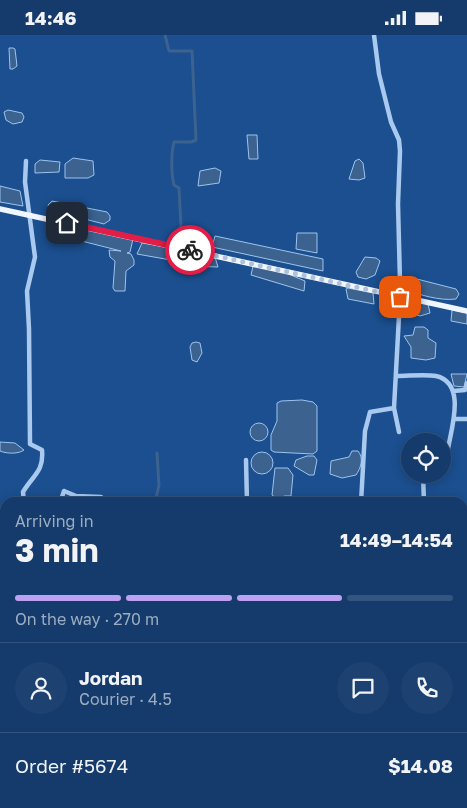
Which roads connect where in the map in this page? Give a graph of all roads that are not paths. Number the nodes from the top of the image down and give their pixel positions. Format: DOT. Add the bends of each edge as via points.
graph roads {
  1 [pos="374,35"];
  2 [pos="26,161"];
  3 [pos="0,209"];
  4 [pos="28,215"];
  5 [pos="398,297"];
  6 [pos="467,311"];
  7 [pos="396,375"];
  8 [pos="467,383"];
  9 [pos="453,391"];
  10 [pos="394,409"];
  11 [pos="454,419"];
  12 [pos="467,419"];
  13 [pos="399,432"];
  14 [pos="451,434"];
  15 [pos="246,460"];
  16 [pos="423,483"];
  17 [pos="23,497"];
  18 [pos="62,497"];
  19 [pos="101,497"];
  20 [pos="247,497"];
  21 [pos="361,497"];
  22 [pos="424,497"];
  1 -- 5 [label="street" via="379,74 399,140"];
  2 -- 4 [label="street"];
  3 -- 4 [label="main road"];
  4 -- 5 [label="main road"];
  4 -- 17 [label="street" via="35,257 26,291 30,444 42,450 42,465 23,492"];
  5 -- 6 [label="main road"];
  5 -- 7 [label="street"];
  7 -- 9 [label="street" via="435,376 443,379"];
  7 -- 10 [label="street"];
  8 -- 9 [label="street" via="465,390"];
  9 -- 11 [label="street"];
  10 -- 13 [label="street"];
  10 -- 21 [label="street" via="370,412 365,431"];
  11 -- 12 [label="street"];
  11 -- 14 [label="street"];
  15 -- 20 [label="street"];
  16 -- 22 [label="street"];
  18 -- 19 [label="street" via="64,491 76,496"];
}
